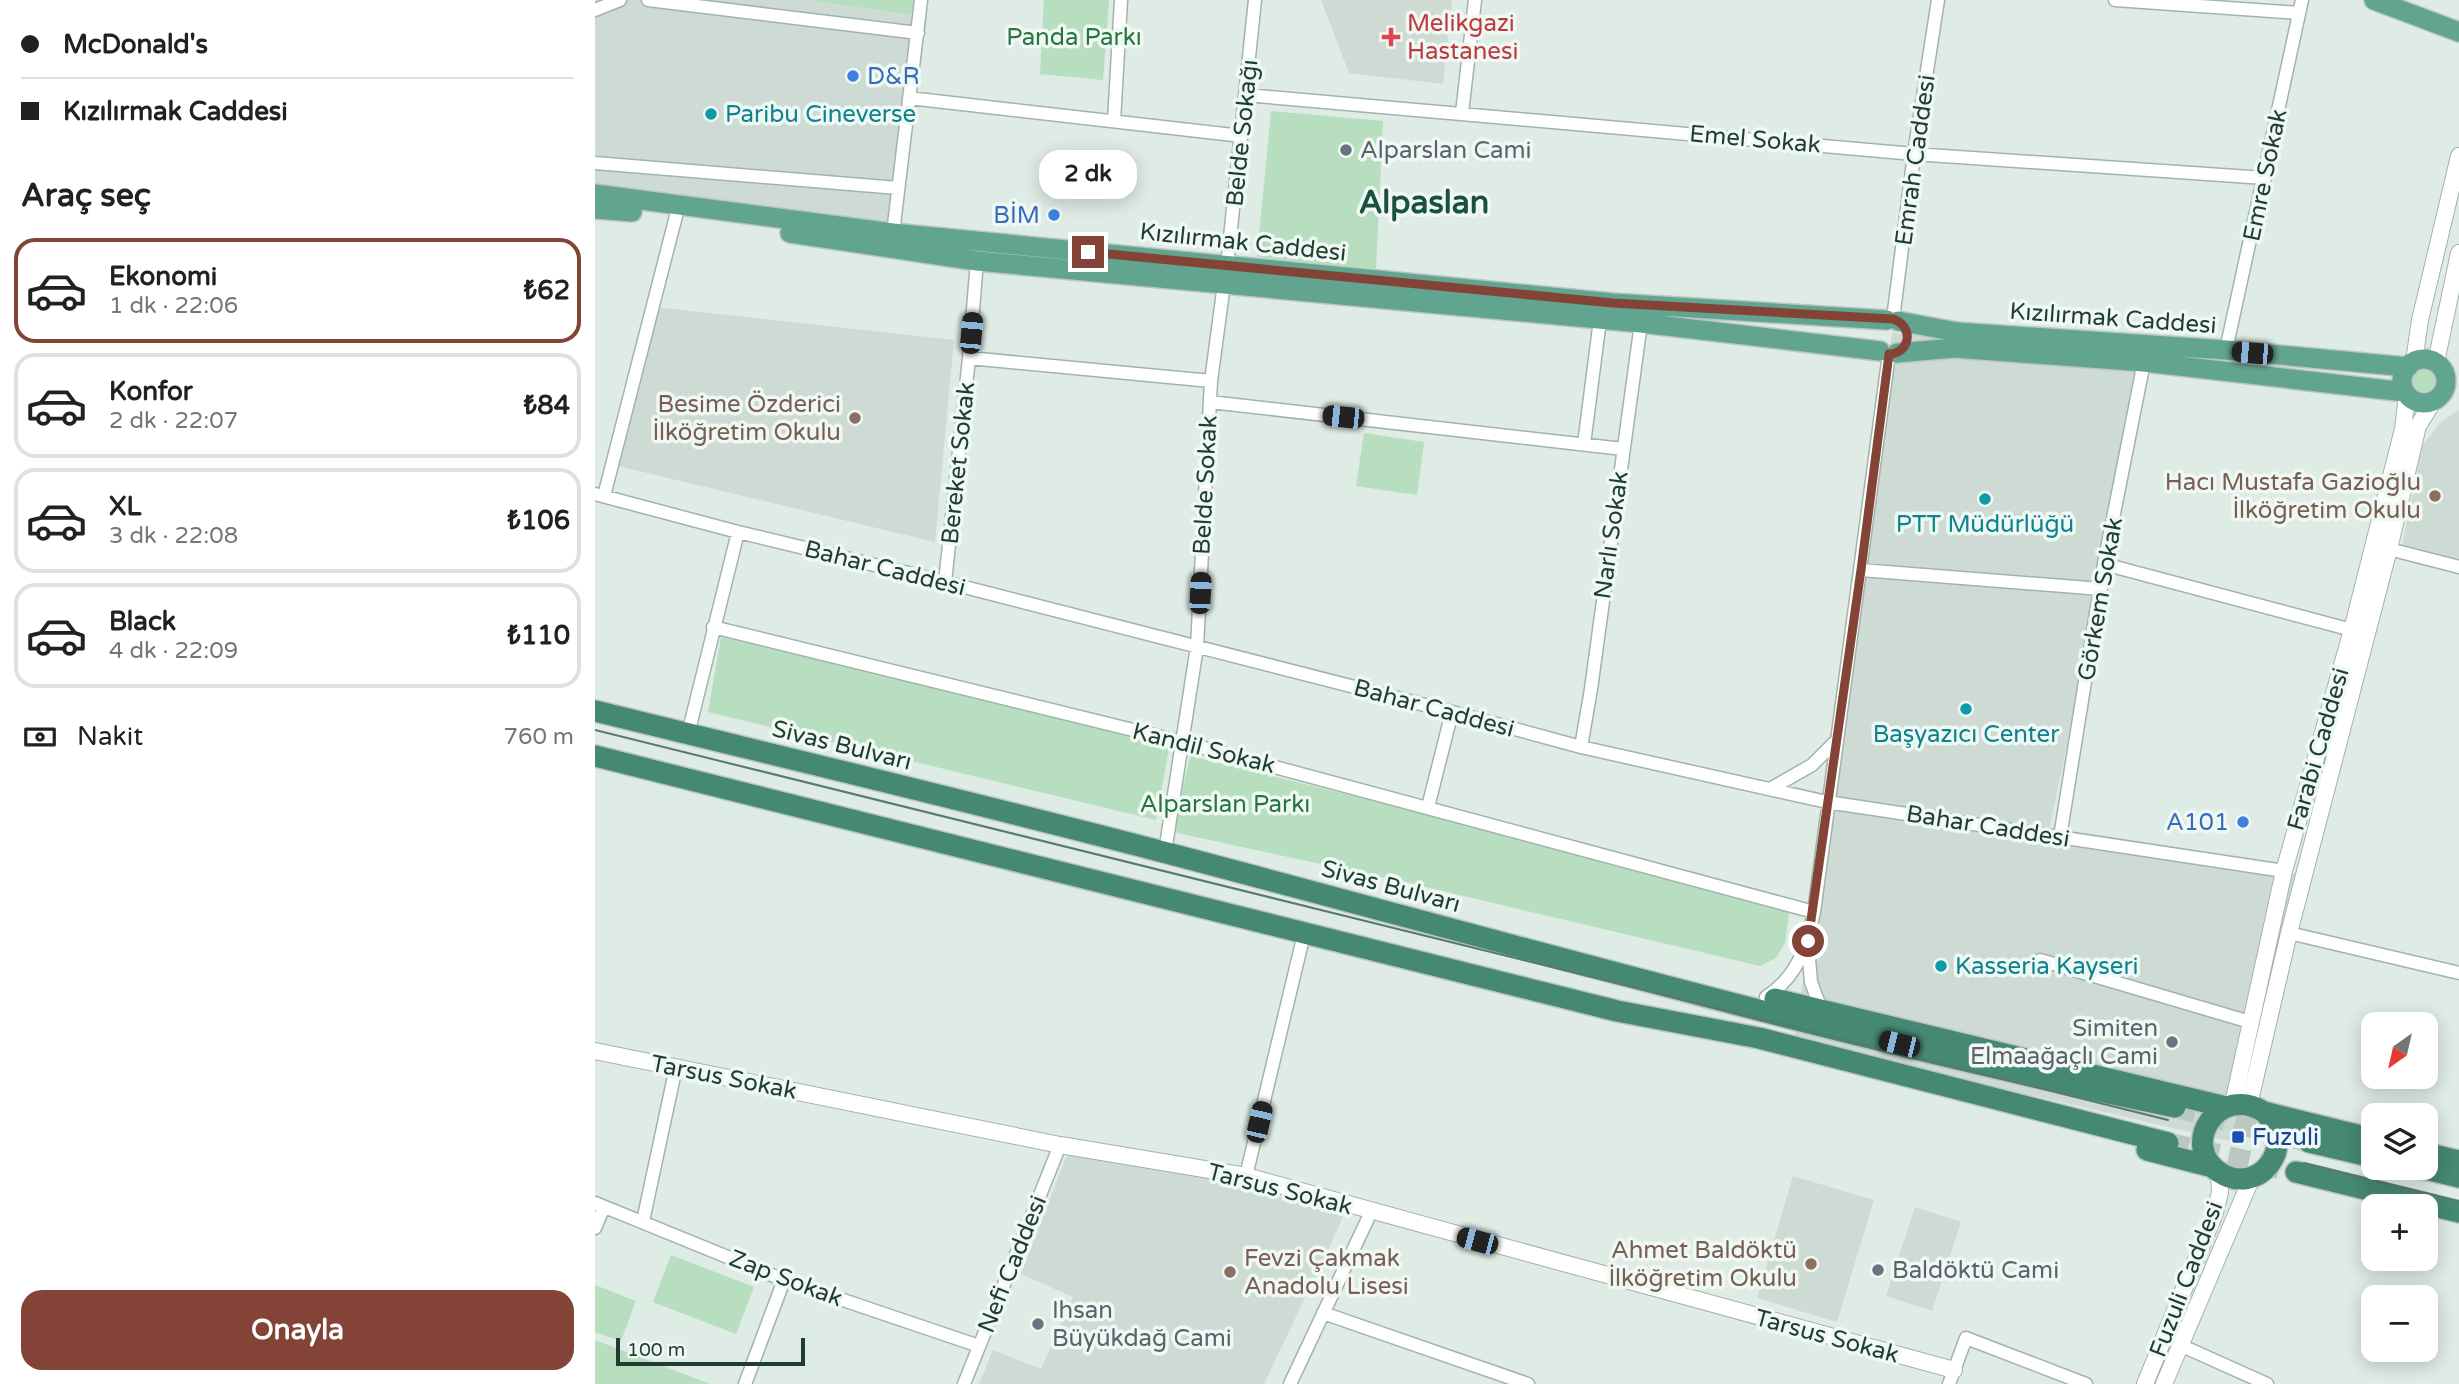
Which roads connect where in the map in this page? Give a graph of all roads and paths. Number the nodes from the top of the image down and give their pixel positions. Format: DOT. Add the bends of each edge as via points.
graph roads {
  1 [pos="620,0"];
  2 [pos="648,0"];
  3 [pos="921,0"];
  4 [pos="1121,0"];
  5 [pos="1255,0"];
  6 [pos="1475,0"];
  7 [pos="1938,0"];
  8 [pos="2115,0"];
  9 [pos="2374,0"];
  10 [pos="2301,7"];
  11 [pos="595,10"];
  12 [pos="2459,32"];
  13 [pos="918,33"];
  14 [pos="1246,95"];
  15 [pos="909,97"];
  16 [pos="1462,113"];
  17 [pos="1114,121"];
  18 [pos="1242,136"];
  19 [pos="1914,154"];
  20 [pos="2459,156"];
  21 [pos="595,163"];
  22 [pos="2265,178"];
  23 [pos="898,188"];
  24 [pos="595,194"];
  25 [pos="595,209"];
  26 [pos="675,216"];
  27 [pos="893,233"];
  28 [pos="2459,253"];
  29 [pos="977,261"];
  30 [pos="1226,275"];
  31 [pos="1600,320"];
  32 [pos="1893,320"];
  33 [pos="1641,323"];
  34 [pos="2226,350"];
  35 [pos="1889,352"];
  36 [pos="969,358"];
  37 [pos="2144,362"];
  38 [pos="2411,364"];
  39 [pos="2447,371"];
  40 [pos="1211,381"];
  41 [pos="2406,393"];
  42 [pos="2445,398"];
  43 [pos="1210,402"];
  44 [pos="1584,444"];
  45 [pos="1623,449"];
  46 [pos="600,495"];
  47 [pos="738,532"];
  48 [pos="2389,549"];
  49 [pos="2104,564"];
  50 [pos="2459,567"];
  51 [pos="1861,570"];
  52 [pos="945,582"];
  53 [pos="2101,589"];
  54 [pos="713,627"];
  55 [pos="2352,630"];
  56 [pos="1197,647"];
  57 [pos="595,711"];
  58 [pos="1452,712"];
  59 [pos="688,734"];
  60 [pos="1836,741"];
  61 [pos="1182,742"];
  62 [pos="1581,747"];
  63 [pos="595,756"];
  64 [pos="1770,789"];
  65 [pos="1827,802"];
  66 [pos="1428,807"];
  67 [pos="2060,837"];
  68 [pos="1165,852"];
  69 [pos="2284,871"];
  70 [pos="1814,912"];
  71 [pos="2290,933"];
  72 [pos="1304,934"];
  73 [pos="1808,941"];
  74 [pos="2040,960"];
  75 [pos="1604,971"];
  76 [pos="2459,973"];
  77 [pos="1765,997"];
  78 [pos="1821,1009"];
  79 [pos="1617,1011"];
  80 [pos="2250,1022"];
  81 [pos="595,1051"];
  82 [pos="676,1067"];
  83 [pos="2175,1107"];
  84 [pos="2243,1107"];
  85 [pos="2361,1136"];
  86 [pos="2309,1142"];
  87 [pos="2168,1143"];
  88 [pos="1061,1145"];
  89 [pos="2361,1154"];
  90 [pos="2438,1156"];
  91 [pos="2459,1161"];
  92 [pos="2216,1169"];
  93 [pos="2296,1172"];
  94 [pos="2438,1172"];
  95 [pos="2255,1175"];
  96 [pos="1246,1176"];
  97 [pos="2459,1177"];
  98 [pos="2361,1200"];
  99 [pos="600,1205"];
  100 [pos="1371,1212"];
  101 [pos="2459,1212"];
  102 [pos="2438,1219"];
  103 [pos="643,1221"];
  104 [pos="2459,1224"];
  105 [pos="595,1228"];
  106 [pos="784,1280"];
  107 [pos="1324,1313"];
  108 [pos="2180,1345"];
  109 [pos="979,1346"];
  110 [pos="1951,1377"];
  111 [pos="745,1384"];
  112 [pos="964,1384"];
  113 [pos="1290,1384"];
  114 [pos="1528,1384"];
  115 [pos="2086,1384"];
  116 [pos="2145,1384"];
  117 [pos="2164,1384"];
  118 [pos="2267,1384"];
  1 -- 11 [label="street"];
  2 -- 13 [label="street"];
  3 -- 13 [label="street"];
  4 -- 17 [label="street"];
  5 -- 14 [label="street, Belde Sokağı"];
  6 -- 16 [label="street"];
  7 -- 19 [label="street, Emrah Caddesi"];
  8 -- 10 [label="street"];
  9 -- 12 [label="main road"];
  10 -- 22 [label="street, Emre Sokak"];
  13 -- 15 [label="street"];
  14 -- 16 [label="street, Emel Sokak"];
  14 -- 18 [label="street, Belde Sokağı"];
  15 -- 17 [label="street"];
  15 -- 23 [label="street"];
  16 -- 19 [label="street, Emel Sokak"];
  17 -- 18 [label="street"];
  18 -- 30 [label="street, Belde Sokağı"];
  19 -- 22 [label="street, Emel Sokak"];
  19 -- 32 [label="street, Emrah Caddesi"];
  20 -- 38 [label="street"];
  21 -- 23 [label="street"];
  22 -- 34 [label="street, Emre Sokak"];
  23 -- 27 [label="street"];
  24 -- 27 [label="main road, Kızılırmak Caddesi"];
  25 -- 26 [label="main road, Kızılırmak Caddesi"];
  26 -- 29 [label="main road, Kızılırmak Caddesi"];
  26 -- 46 [label="street"];
  27 -- 30 [label="main road, Kızılırmak Caddesi"];
  28 -- 39 [label="street"];
  29 -- 30 [label="main road, Kızılırmak Caddesi"];
  29 -- 36 [label="street, Bereket Sokak"];
  30 -- 31 [label="main road, Kızılırmak Caddesi"];
  30 -- 32 [label="main road, Kızılırmak Caddesi"];
  30 -- 40 [label="street, Belde Sokak"];
  31 -- 33 [label="main road, Kızılırmak Caddesi"];
  31 -- 44 [label="street"];
  32 -- 34 [label="main road, Kızılırmak Caddesi" via="1957,332"];
  32 -- 35 [label="main road" via="1906,329 1908,337 1904,348"];
  32 -- 35 [label="main road" via="1879,323 1874,333 1874,341"];
  33 -- 35 [label="main road, Kızılırmak Caddesi"];
  33 -- 45 [label="street, Narlı Sokak"];
  34 -- 38 [label="main road, Kızılırmak Caddesi"];
  35 -- 37 [label="main road, Kızılırmak Caddesi" via="1954,348"];
  35 -- 51 [label="street"];
  36 -- 40 [label="street"];
  36 -- 52 [label="street, Bereket Sokak"];
  37 -- 41 [label="main road, Kızılırmak Caddesi"];
  37 -- 49 [label="street, Görkem Sokak"];
  38 -- 39 [label="main road" via="2421,359"];
  38 -- 41 [label="main road" via="2402,379"];
  39 -- 42 [label="main road"];
  40 -- 43 [label="street, Belde Sokak"];
  41 -- 42 [label="main road" via="2419,403"];
  41 -- 55 [label="street, Farabi Caddesi" via="2403,429"];
  42 -- 48 [label="street, Farabi Caddesi" via="2418,426"];
  43 -- 44 [label="street"];
  43 -- 56 [label="street, Belde Sokak"];
  44 -- 45 [label="street"];
  45 -- 62 [label="street, Narlı Sokak"];
  46 -- 47 [label="street, Bahar Caddesi"];
  47 -- 52 [label="street, Bahar Caddesi"];
  47 -- 54 [label="street"];
  48 -- 50 [label="street"];
  48 -- 71 [label="street, Farabi Caddesi"];
  49 -- 53 [label="street, Görkem Sokak"];
  49 -- 55 [label="street"];
  51 -- 53 [label="street"];
  51 -- 60 [label="street"];
  52 -- 56 [label="street, Bahar Caddesi"];
  53 -- 67 [label="street, Görkem Sokak"];
  54 -- 59 [label="street"];
  54 -- 61 [label="street, Kandil Sokak"];
  55 -- 69 [label="street, Farabi Caddesi"];
  56 -- 58 [label="street, Bahar Caddesi"];
  56 -- 61 [label="street, Belde Sokak"];
  57 -- 59 [label="highway, Sivas Bulvarı"];
  58 -- 62 [label="street, Bahar Caddesi"];
  58 -- 66 [label="street"];
  59 -- 68 [label="highway, Sivas Bulvarı"];
  60 -- 64 [label="street" via="1811,765"];
  60 -- 65 [label="street"];
  61 -- 66 [label="street, Kandil Sokak"];
  61 -- 68 [label="street, Belde Sokak"];
  62 -- 64 [label="street, Bahar Caddesi"];
  63 -- 72 [label="highway"];
  64 -- 65 [label="street, Bahar Caddesi"];
  65 -- 67 [label="street, Bahar Caddesi"];
  65 -- 70 [label="street"];
  66 -- 70 [label="street, Kandil Sokak"];
  67 -- 69 [label="street, Bahar Caddesi"];
  68 -- 75 [label="highway, Sivas Bulvarı"];
  69 -- 80 [label="street, Farabi Caddesi"];
  70 -- 73 [label="street"];
  71 -- 76 [label="street"];
  71 -- 84 [label="street, Farabi Caddesi"];
  72 -- 79 [label="highway"];
  72 -- 96 [label="street"];
  73 -- 77 [label="street" via="1795,969"];
  73 -- 78 [label="street" via="1811,982"];
  74 -- 80 [label="street"];
  75 -- 77 [label="highway"];
  75 -- 83 [label="highway, Sivas Bulvarı" via="2033,1078"];
  77 -- 78 [label="highway"];
  78 -- 84 [label="highway"];
  79 -- 87 [label="highway" via="1759,1038"];
  79 -- 92 [label="highway" via="1756,1052"];
  80 -- 84 [label="street, Farabi Caddesi"];
  81 -- 82 [label="street, Tarsus Sokak"];
  82 -- 88 [label="street, Tarsus Sokak"];
  82 -- 103 [label="street"];
  84 -- 85 [label="highway"];
  84 -- 92 [label="highway" via="2213,1116 2205,1130 2203,1146"];
  84 -- 95 [label="highway" via="2274,1125 2278,1140 2271,1163"];
  86 -- 89 [label="highway"];
  88 -- 96 [label="street, Tarsus Sokak"];
  88 -- 109 [label="street, Nefi Caddesi"];
  90 -- 91 [label="highway"];
  92 -- 95 [label="highway" via="2235,1178"];
  92 -- 116 [label="street, Fuzuli Caddesi" via="2220,1192 2215,1213"];
  93 -- 101 [label="highway"];
  94 -- 97 [label="highway"];
  95 -- 98 [label="highway"];
  95 -- 108 [label="street, Fuzuli Caddesi"];
  96 -- 100 [label="street, Tarsus Sokak"];
  99 -- 103 [label="street, Zap Sokak"];
  99 -- 105 [label="street"];
  100 -- 107 [label="street"];
  100 -- 110 [label="street, Tarsus Sokak"];
  102 -- 104 [label="highway"];
  103 -- 106 [label="street, Zap Sokak"];
  106 -- 109 [label="street, Zap Sokak"];
  106 -- 111 [label="street"];
  107 -- 113 [label="street"];
  107 -- 114 [label="street"];
  108 -- 117 [label="street, Fuzuli Caddesi"];
  108 -- 118 [label="street"];
  109 -- 112 [label="street, Nefi Caddesi"];
  110 -- 115 [label="street" via="1966,1338"];
}
